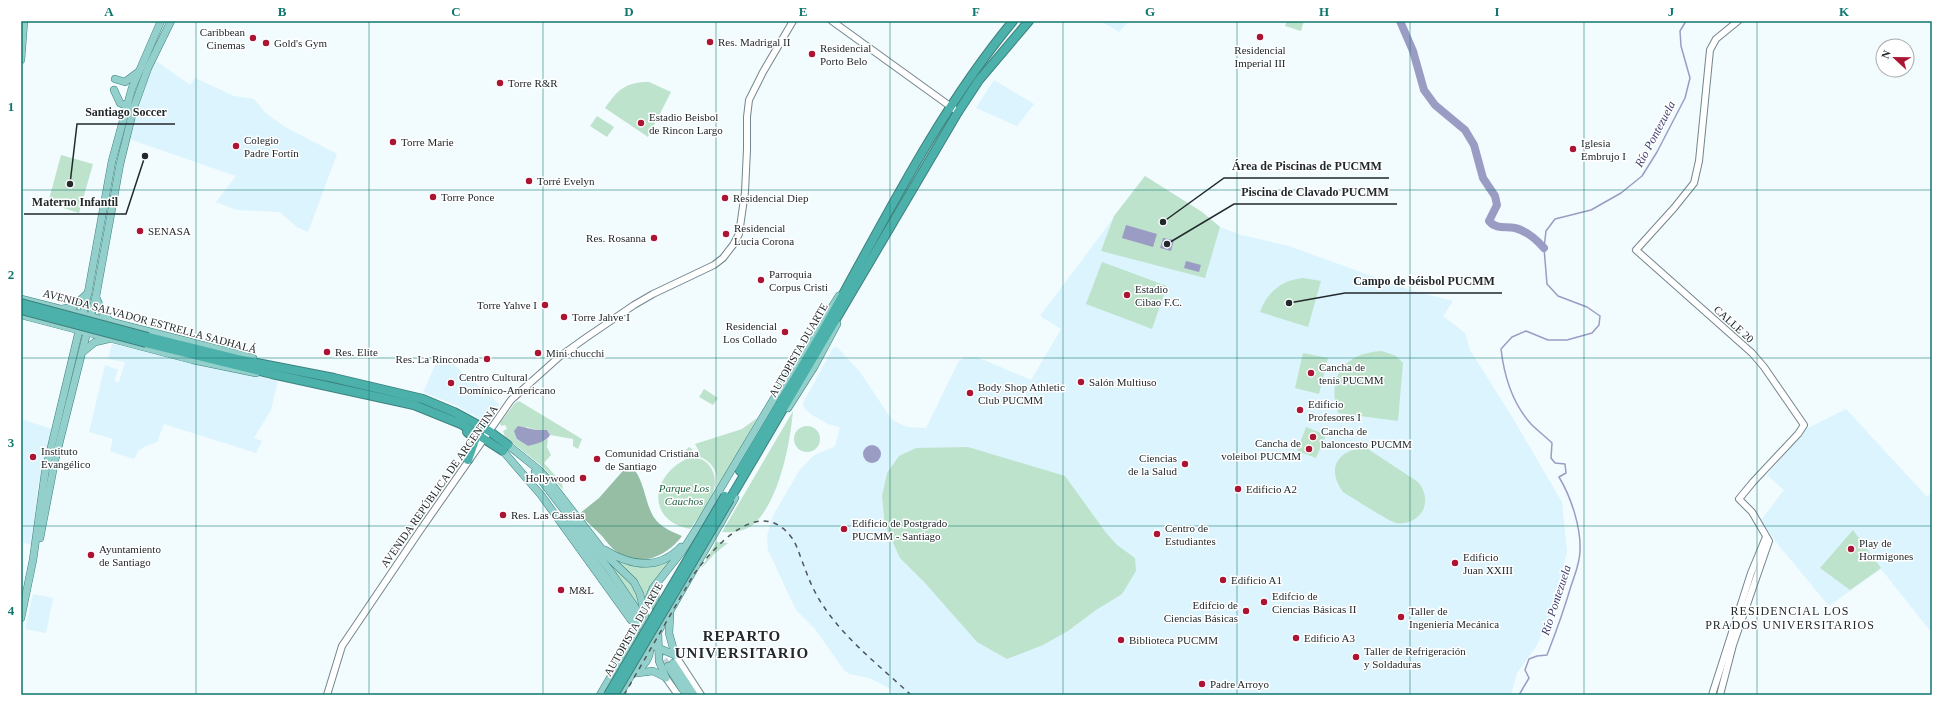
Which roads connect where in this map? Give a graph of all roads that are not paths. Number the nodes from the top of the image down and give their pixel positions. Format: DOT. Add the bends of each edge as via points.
graph roads {
  1 [pos="24,21"];
  2 [pos="162,21"];
  3 [pos="171,21"];
  4 [pos="793,21"];
  5 [pos="832,21"];
  6 [pos="1013,21"];
  7 [pos="1738,21"];
  8 [pos="1028,23"];
  9 [pos="21,60"];
  10 [pos="138,72"];
  11 [pos="115,79"];
  12 [pos="125,82"];
  13 [pos="114,90"];
  14 [pos="135,90"];
  15 [pos="126,106"];
  16 [pos="950,106"];
  17 [pos="134,107"];
  18 [pos="958,112"];
  19 [pos="856,269"];
  20 [pos="88,293"];
  21 [pos="96,296"];
  22 [pos="21,299"];
  23 [pos="847,300"];
  24 [pos="21,303"];
  25 [pos="21,310"];
  26 [pos="60,310"];
  27 [pos="21,315"];
  28 [pos="83,315"];
  29 [pos="91,317"];
  30 [pos="112,323"];
  31 [pos="63,326"];
  32 [pos="80,330"];
  33 [pos="88,332"];
  34 [pos="109,338"];
  35 [pos="147,340"];
  36 [pos="77,345"];
  37 [pos="83,353"];
  38 [pos="274,366"];
  39 [pos="790,366"];
  40 [pos="272,374"];
  41 [pos="776,395"];
  42 [pos="769,407"];
  43 [pos="760,414"];
  44 [pos="443,415"];
  45 [pos="486,434"];
  46 [pos="505,448"];
  47 [pos="468,460"];
  48 [pos="727,498"];
  49 [pos="708,503"];
  50 [pos="705,513"];
  51 [pos="697,528"];
  52 [pos="1767,539"];
  53 [pos="600,547"];
  54 [pos="35,550"];
  55 [pos="658,580"];
  56 [pos="655,603"];
  57 [pos="672,607"];
  58 [pos="639,613"];
  59 [pos="626,614"];
  60 [pos="21,618"];
  61 [pos="638,625"];
  62 [pos="648,627"];
  63 [pos="658,628"];
  64 [pos="650,645"];
  65 [pos="632,646"];
  66 [pos="658,647"];
  67 [pos="644,655"];
  68 [pos="672,661"];
  69 [pos="633,676"];
  70 [pos="666,678"];
  71 [pos="627,681"];
  72 [pos="327,695"];
  73 [pos="600,695"];
  74 [pos="608,695"];
  75 [pos="614,695"];
  76 [pos="619,695"];
  77 [pos="678,695"];
  78 [pos="686,695"];
  79 [pos="694,695"];
  80 [pos="700,695"];
  81 [pos="1712,695"];
  82 [pos="1720,695"];
  1 -- 9 [label="main road"];
  2 -- 10 [label="main road"];
  3 -- 14 [label="main road"];
  4 -- 45 [label="main road, AVENIDA REPÚBLICA DE ARGENTINA" via="749,100 742,220 739,234 723,258 634,305 559,357 516,395"];
  5 -- 16 [label="main road"];
  6 -- 16 [label="highway, AUTOPISTA DUARTE"];
  7 -- 52 [label="main road, CALLE 20" via="1716,39 1710,50 1699,161 1694,183 1636,250 1752,353 1804,425 1739,499 1752,512"];
  8 -- 18 [label="highway, AUTOPISTA DUARTE" via="979,80"];
  10 -- 12 [label="main road"];
  10 -- 14 [label="main road"];
  11 -- 12 [label="main road"];
  12 -- 14 [label="main road"];
  13 -- 15 [label="main road" via="120,103"];
  14 -- 15 [label="main road"];
  14 -- 17 [label="main road"];
  15 -- 17 [label="main road"];
  15 -- 20 [label="main road" via="112,161"];
  16 -- 18 [label="main road"];
  16 -- 19 [label="highway, AUTOPISTA DUARTE"];
  17 -- 21 [label="main road" via="120,164"];
  18 -- 23 [label="highway, AUTOPISTA DUARTE"];
  19 -- 41 [label="main road"];
  19 -- 48 [label="highway, AUTOPISTA DUARTE"];
  20 -- 26 [label="main road" via="73,307"];
  20 -- 28 [label="main road"];
  21 -- 29 [label="main road"];
  21 -- 30 [label="main road" via="103,314"];
  22 -- 26 [label="main road, AVENIDA SALVADOR ESTRELLA SADHALÁ"];
  23 -- 48 [label="highway, AUTOPISTA DUARTE"];
  23 -- 57 [label="main road, AUTOPISTA DUARTE" via="832,335 814,367 786,410"];
  24 -- 35 [label="highway, AVENIDA SALVADOR ESTRELLA SADHALÁ, bridge"];
  25 -- 35 [label="highway, AVENIDA SALVADOR ESTRELLA SADHALÁ, bridge"];
  26 -- 28 [label="main road, AVENIDA SALVADOR ESTRELLA SADHALÁ"];
  27 -- 31 [label="main road, AVENIDA SALVADOR ESTRELLA SADHALÁ"];
  28 -- 29 [label="main road, AVENIDA SALVADOR ESTRELLA SADHALÁ"];
  28 -- 32 [label="main road"];
  29 -- 30 [label="main road, AVENIDA SALVADOR ESTRELLA SADHALÁ"];
  29 -- 33 [label="main road"];
  30 -- 38 [label="main road, AVENIDA SALVADOR ESTRELLA SADHALÁ" via="252,358"];
  31 -- 32 [label="main road, AVENIDA SALVADOR ESTRELLA SADHALÁ"];
  31 -- 36 [label="main road" via="70,331"];
  32 -- 33 [label="main road, AVENIDA SALVADOR ESTRELLA SADHALÁ"];
  32 -- 36 [label="main road"];
  33 -- 34 [label="main road, AVENIDA SALVADOR ESTRELLA SADHALÁ"];
  33 -- 37 [label="main road"];
  34 -- 37 [label="main road" via="89,345"];
  34 -- 40 [label="main road, AVENIDA SALVADOR ESTRELLA SADHALÁ" via="244,372"];
  35 -- 38 [label="highway, AVENIDA SALVADOR ESTRELLA SADHALÁ"];
  35 -- 40 [label="highway, AVENIDA SALVADOR ESTRELLA SADHALÁ"];
  36 -- 54 [label="main road" via="46,473"];
  37 -- 54 [label="main road" via="55,460 38,548"];
  38 -- 45 [label="highway, AVENIDA SALVADOR ESTRELLA SADHALÁ" via="423,399 454,412"];
  39 -- 41 [label="main road"];
  40 -- 44 [label="highway, AVENIDA SALVADOR ESTRELLA SADHALÁ" via="420,406"];
  41 -- 42 [label="main road"];
  42 -- 43 [label="main road"];
  42 -- 50 [label="main road"];
  44 -- 45 [label="highway, AVENIDA SALVADOR ESTRELLA SADHALÁ"];
  44 -- 47 [label="highway" via="452,424 474,437"];
  45 -- 46 [label="highway, AVENIDA SALVADOR ESTRELLA SADHALÁ"];
  45 -- 47 [label="main road, AVENIDA REPÚBLICA DE ARGENTINA"];
  46 -- 53 [label="main road" via="539,470"];
  46 -- 58 [label="main road, AVENIDA SALVADOR ESTRELLA SADHALÁ" via="548,496"];
  46 -- 59 [label="main road, AVENIDA SALVADOR ESTRELLA SADHALÁ"];
  47 -- 72 [label="main road, AVENIDA REPÚBLICA DE ARGENTINA" via="342,646"];
  48 -- 74 [label="highway, AUTOPISTA DUARTE, bridge"];
  48 -- 75 [label="highway, AUTOPISTA DUARTE, bridge"];
  49 -- 50 [label="main road"];
  50 -- 51 [label="main road"];
  51 -- 53 [label="main road" via="677,551 652,563 635,564 618,558"];
  51 -- 55 [label="main road"];
  52 -- 81 [label="main road" via="1751,573"];
  52 -- 82 [label="main road"];
  53 -- 58 [label="main road" via="634,582 640,594"];
  54 -- 60 [label="main road"];
  55 -- 56 [label="main road"];
  55 -- 58 [label="main road"];
  56 -- 57 [label="main road" via="664,609"];
  56 -- 63 [label="main road"];
  57 -- 63 [label="main road"];
  57 -- 68 [label="main road" via="668,626"];
  58 -- 61 [label="main road"];
  58 -- 62 [label="main road"];
  59 -- 61 [label="main road"];
  59 -- 65 [label="main road"];
  61 -- 62 [label="main road"];
  61 -- 65 [label="main road"];
  62 -- 63 [label="main road"];
  62 -- 64 [label="main road"];
  63 -- 64 [label="main road"];
  63 -- 66 [label="main road"];
  64 -- 65 [label="main road"];
  64 -- 66 [label="main road"];
  64 -- 67 [label="main road"];
  64 -- 69 [label="main road" via="647,661"];
  65 -- 67 [label="main road" via="641,648"];
  65 -- 73 [label="main road" via="625,653"];
  66 -- 68 [label="main road"];
  66 -- 70 [label="main road"];
  67 -- 71 [label="main road"];
  68 -- 78 [label="main road"];
  68 -- 79 [label="main road"];
  68 -- 80 [label="main road"];
  69 -- 70 [label="main road" via="653,671"];
  69 -- 71 [label="main road"];
  70 -- 77 [label="main road"];
  71 -- 76 [label="main road"];
}
